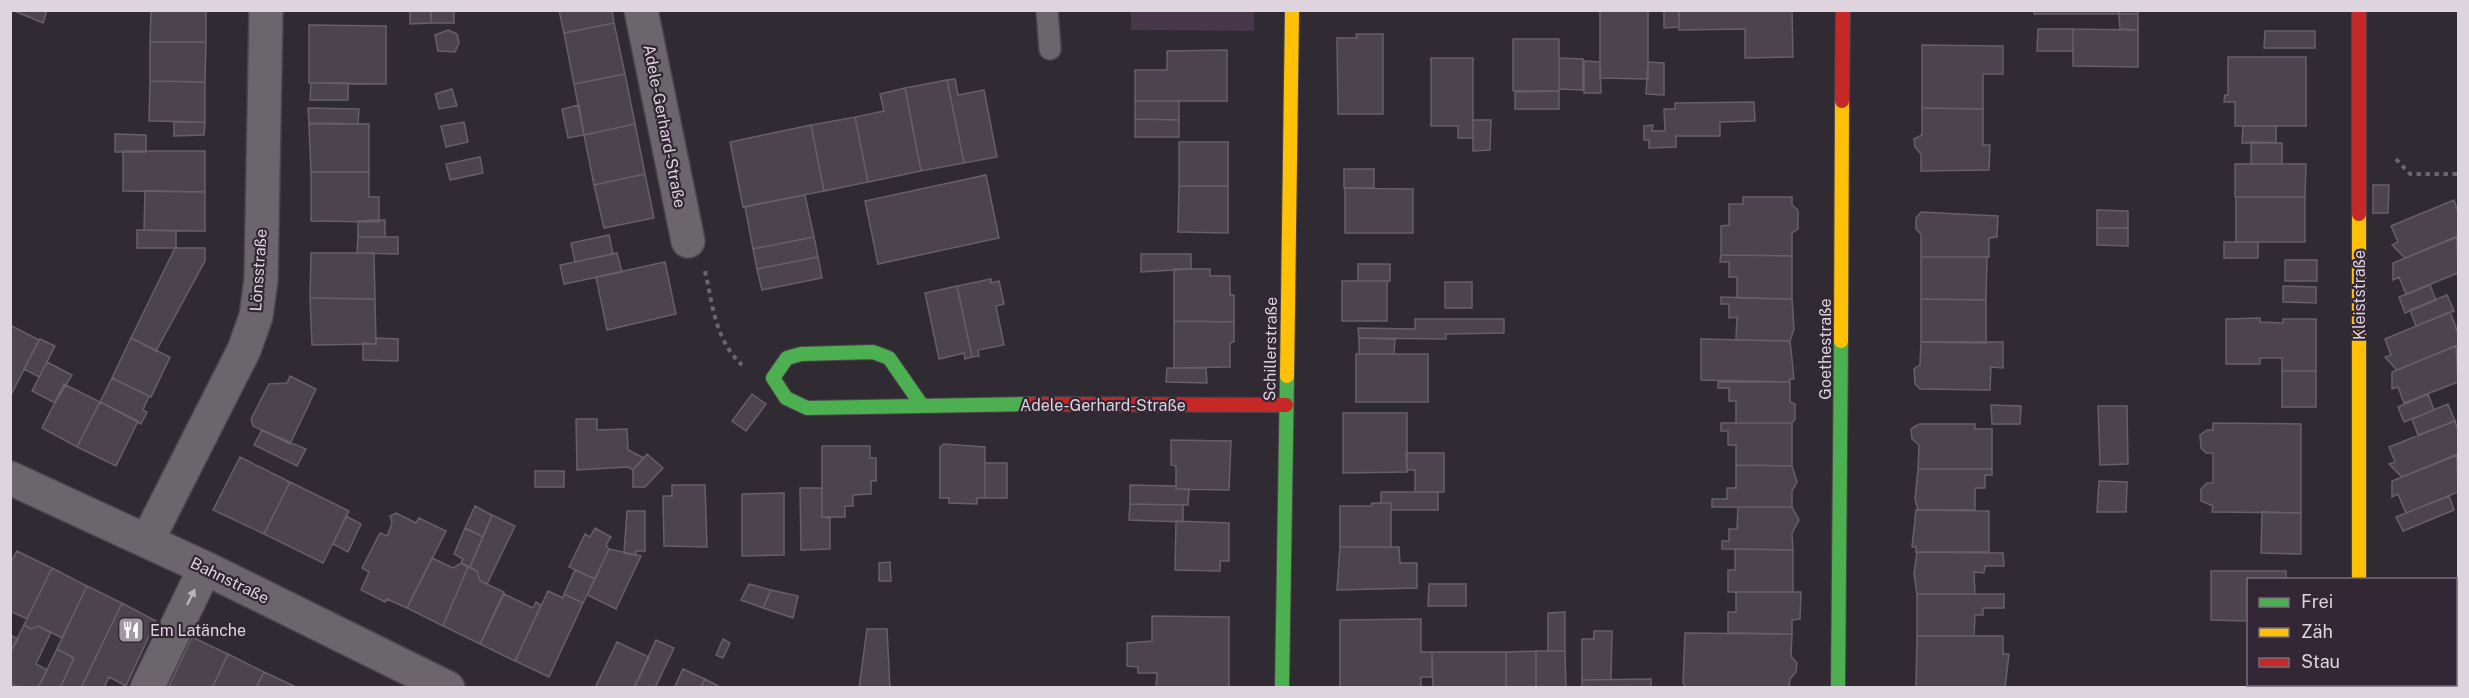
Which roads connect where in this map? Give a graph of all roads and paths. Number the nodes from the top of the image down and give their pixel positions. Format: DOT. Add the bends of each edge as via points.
graph roads {
  1 [pos="266,10"];
  2 [pos="641,10"];
  3 [pos="1047,10"];
  4 [pos="1292,10"];
  5 [pos="1843,10"];
  6 [pos="2360,10"];
  7 [pos="1050,49"];
  8 [pos="2360,158"];
  9 [pos="2458,174"];
  10 [pos="688,241"];
  11 [pos="773,378"];
  12 [pos="921,404"];
  13 [pos="1286,405"];
  14 [pos="10,478"];
  15 [pos="147,541"];
  16 [pos="205,568"];
  17 [pos="2359,578"];
  18 [pos="147,687"];
  19 [pos="448,687"];
  20 [pos="1282,687"];
  21 [pos="1838,687"];
  1 -- 15 [label="street, Lönsstraße" via="261,280 256,316 244,350"];
  2 -- 10 [label="street, Adele-Gerhard-Straße"];
  3 -- 7 [label="lane"];
  4 -- 13 [label="street, Schillerstraße"];
  5 -- 21 [label="street, Goethestraße"];
  6 -- 8 [label="street, Kleiststraße"];
  8 -- 9 [label="path" via="2396,159 2410,174"];
  8 -- 17 [label="street, Kleiststraße"];
  10 -- 11 [label="path" via="703,263 727,351 745,368"];
  11 -- 12 [label="street, Adele-Gerhard-Straße" via="793,404 807,408"];
  11 -- 12 [label="street" via="787,358 801,354 873,352 889,358"];
  12 -- 13 [label="street, Adele-Gerhard-Straße"];
  13 -- 20 [label="street, Schillerstraße"];
  14 -- 15 [label="street, Bahnstraße"];
  15 -- 16 [label="street, Bahnstraße"];
  18 -- 16 [label="street, one-way"];
  16 -- 19 [label="street, Bahnstraße"];
}
